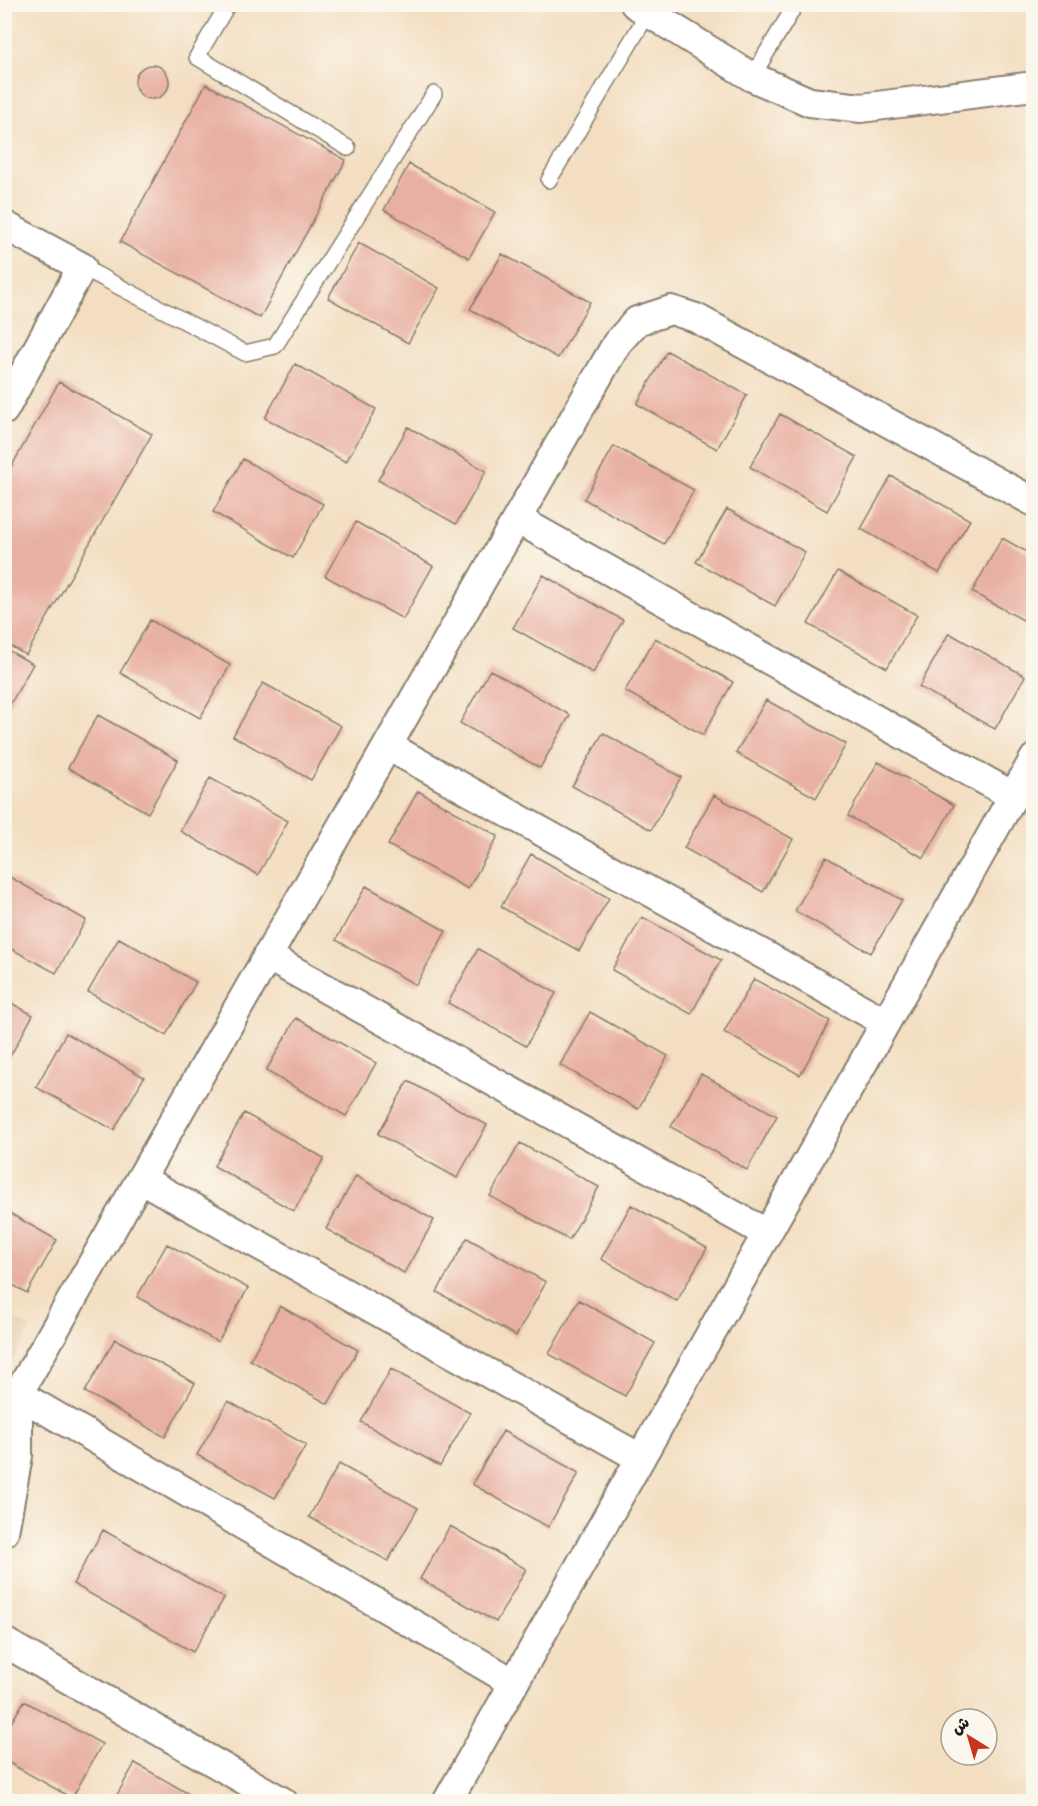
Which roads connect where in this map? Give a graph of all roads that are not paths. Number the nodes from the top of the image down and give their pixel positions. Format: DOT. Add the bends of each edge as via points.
graph roads {
  1 [pos="228,4"];
  2 [pos="796,4"];
  3 [pos="641,9"];
  4 [pos="752,77"];
  5 [pos="1034,86"];
  6 [pos="434,94"];
  7 [pos="348,148"];
  8 [pos="549,180"];
  9 [pos="4,225"];
  10 [pos="82,267"];
  11 [pos="4,411"];
  12 [pos="1034,502"];
  13 [pos="517,519"];
  14 [pos="388,746"];
  15 [pos="1034,759"];
  16 [pos="1013,796"];
  17 [pos="267,956"];
  18 [pos="885,1022"];
  19 [pos="141,1179"];
  20 [pos="766,1233"];
  21 [pos="18,1394"];
  22 [pos="640,1458"];
  23 [pos="4,1532"];
  24 [pos="4,1642"];
  25 [pos="514,1683"];
  26 [pos="283,1802"];
  27 [pos="447,1802"];
  1 -- 7 [label="lane" via="197,57"];
  2 -- 4 [label="lane"];
  3 -- 4 [label="street"];
  3 -- 8 [label="lane"];
  4 -- 5 [label="street" via="810,102 861,108"];
  6 -- 10 [label="lane" via="275,346 245,353"];
  9 -- 10 [label="street"];
  10 -- 11 [label="street"];
  12 -- 13 [label="street" via="696,318 672,310 637,321 617,343"];
  13 -- 14 [label="street"];
  13 -- 16 [label="street"];
  14 -- 17 [label="street"];
  14 -- 18 [label="street"];
  15 -- 16 [label="street"];
  16 -- 18 [label="street"];
  17 -- 19 [label="street"];
  17 -- 20 [label="street"];
  18 -- 20 [label="street"];
  19 -- 21 [label="street"];
  19 -- 22 [label="street"];
  20 -- 22 [label="street"];
  21 -- 23 [label="street" via="18,1456"];
  21 -- 25 [label="street"];
  22 -- 25 [label="street"];
  24 -- 26 [label="street"];
  25 -- 27 [label="street"];
}
